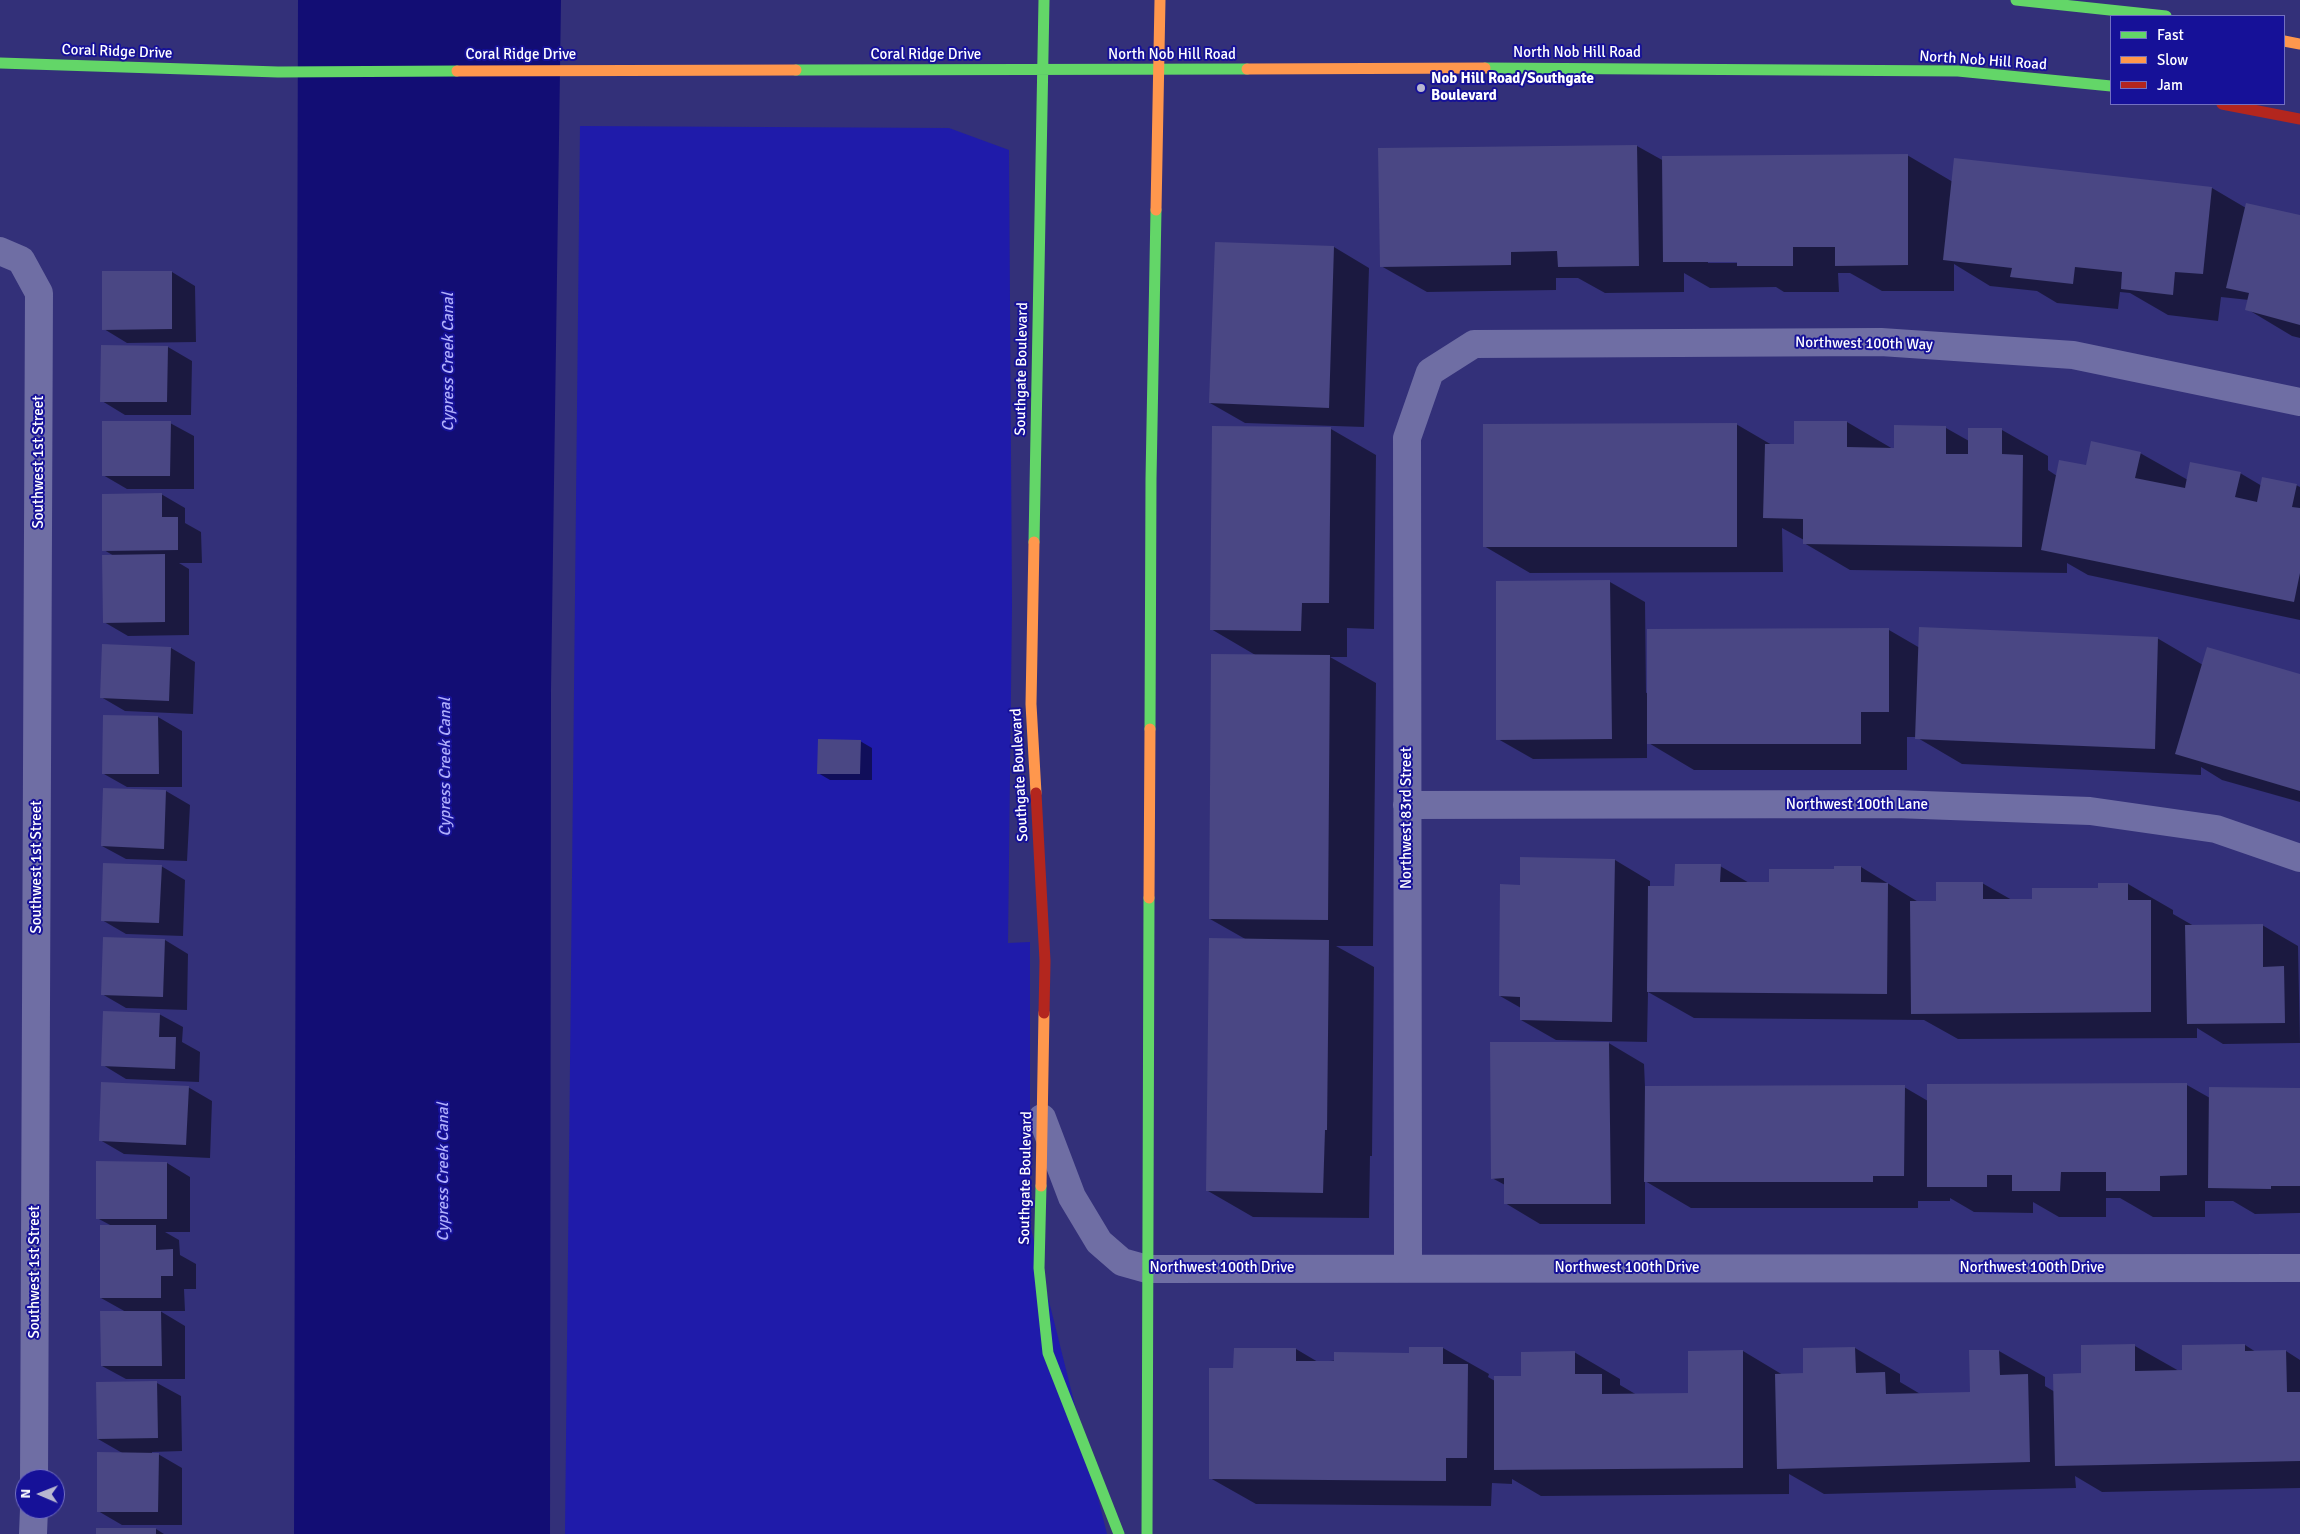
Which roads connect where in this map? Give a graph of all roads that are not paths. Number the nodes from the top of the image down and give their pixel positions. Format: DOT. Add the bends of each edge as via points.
graph roads {
  1 [pos="1044,0"];
  2 [pos="1160,0"];
  3 [pos="2016,0"];
  4 [pos="2157,15"];
  5 [pos="2285,41"];
  6 [pos="2300,44"];
  7 [pos="0,63"];
  8 [pos="1042,70"];
  9 [pos="1158,70"];
  10 [pos="2110,86"];
  11 [pos="2227,105"];
  12 [pos="2300,119"];
  13 [pos="10,256"];
  14 [pos="1430,372"];
  15 [pos="2300,402"];
  16 [pos="1407,805"];
  17 [pos="2300,858"];
  18 [pos="1042,1118"];
  19 [pos="1408,1268"];
  20 [pos="2300,1268"];
  21 [pos="1147,1269"];
  22 [pos="34,1469"];
  23 [pos="34,1519"];
  24 [pos="34,1534"];
  25 [pos="1119,1534"];
  26 [pos="1147,1534"];
  1 -- 8 [label="street, Southgate Boulevard"];
  2 -- 9 [label="street"];
  3 -- 4 [label="street"];
  5 -- 6 [label="street"];
  7 -- 8 [label="street, Coral Ridge Drive" via="278,72"];
  8 -- 9 [label="street, North Nob Hill Road"];
  8 -- 18 [label="street, Southgate Boulevard" via="1031,704 1045,961"];
  9 -- 10 [label="street, North Nob Hill Road" via="1609,68 1958,71"];
  9 -- 21 [label="street" via="1151,478"];
  11 -- 12 [label="street"];
  13 -- 22 [label="street, Southwest 1st Street" via="40,293"];
  14 -- 15 [label="street, Northwest 100th Way" via="1474,344 1881,342 2073,355"];
  14 -- 16 [label="street, Northwest 83rd Street" via="1407,438"];
  16 -- 17 [label="street, Northwest 100th Lane" via="1895,804 2090,811 2216,829"];
  16 -- 19 [label="street, Northwest 83rd Street"];
  18 -- 21 [label="street, Northwest 100th Drive" via="1072,1197 1100,1242 1122,1262"];
  18 -- 25 [label="street, Southgate Boulevard" via="1040,1268 1048,1353"];
  19 -- 20 [label="street, Northwest 100th Drive"];
  19 -- 21 [label="street, Northwest 100th Drive"];
  21 -- 26 [label="street"];
  23 -- 24 [label="street"];
}
